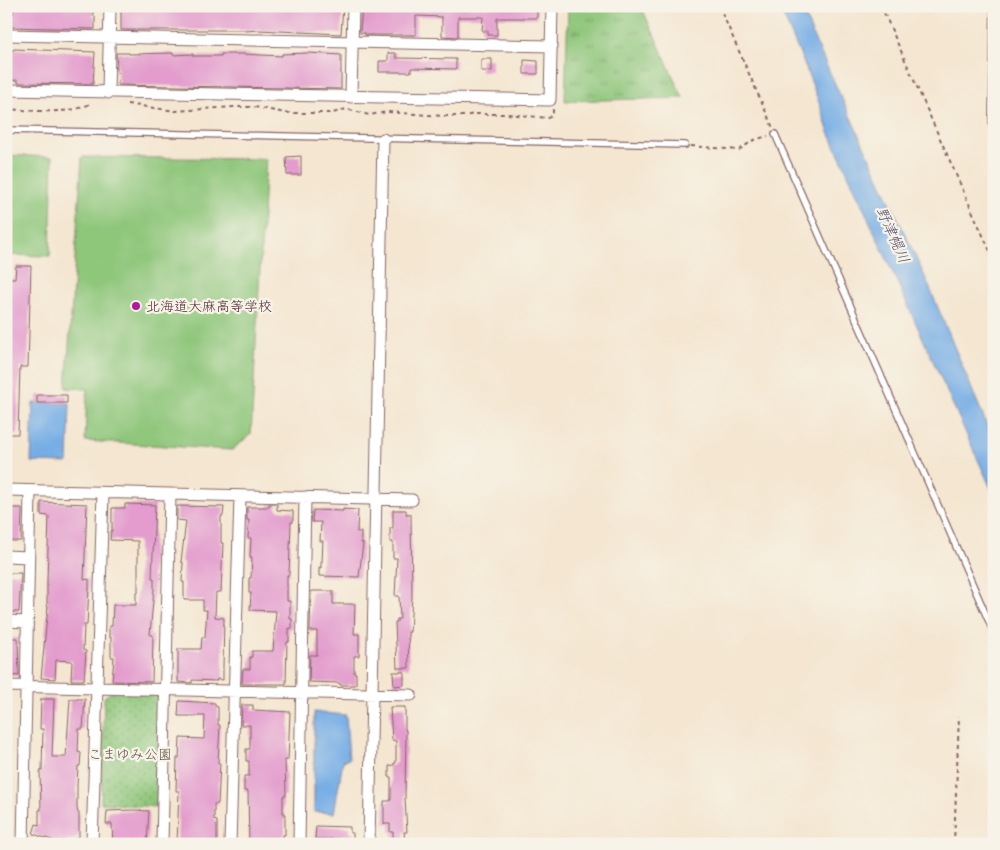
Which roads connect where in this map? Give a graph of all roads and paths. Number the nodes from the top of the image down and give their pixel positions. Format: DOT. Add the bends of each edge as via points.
graph roads {
  1 [pos="110,6"];
  2 [pos="353,6"];
  3 [pos="552,6"];
  4 [pos="719,6"];
  5 [pos="882,6"];
  6 [pos="994,8"];
  7 [pos="6,34"];
  8 [pos="110,36"];
  9 [pos="353,42"];
  10 [pos="552,46"];
  11 [pos="6,90"];
  12 [pos="108,93"];
  13 [pos="351,97"];
  14 [pos="550,100"];
  15 [pos="97,102"];
  16 [pos="123,102"];
  17 [pos="6,109"];
  18 [pos="6,130"];
  19 [pos="775,134"];
  20 [pos="994,135"];
  21 [pos="383,140"];
  22 [pos="685,145"];
  23 [pos="994,260"];
  24 [pos="6,490"];
  25 [pos="30,491"];
  26 [pos="103,493"];
  27 [pos="170,494"];
  28 [pos="240,496"];
  29 [pos="306,497"];
  30 [pos="376,500"];
  31 [pos="412,500"];
  32 [pos="6,556"];
  33 [pos="28,557"];
  34 [pos="6,621"];
  35 [pos="26,622"];
  36 [pos="994,633"];
  37 [pos="6,686"];
  38 [pos="26,686"];
  39 [pos="97,687"];
  40 [pos="165,689"];
  41 [pos="233,690"];
  42 [pos="302,692"];
  43 [pos="372,694"];
  44 [pos="411,695"];
  45 [pos="959,716"];
  46 [pos="23,844"];
  47 [pos="92,844"];
  48 [pos="162,844"];
  49 [pos="230,844"];
  50 [pos="299,844"];
  51 [pos="369,844"];
  52 [pos="954,844"];
  1 -- 8 [label="street"];
  2 -- 9 [label="street"];
  3 -- 10 [label="street"];
  4 -- 19 [label="path"];
  5 -- 23 [label="path"];
  6 -- 20 [label="lane"];
  7 -- 8 [label="street"];
  8 -- 9 [label="street"];
  8 -- 12 [label="street"];
  9 -- 10 [label="street"];
  9 -- 13 [label="street"];
  10 -- 14 [label="street"];
  11 -- 12 [label="street"];
  12 -- 13 [label="street"];
  13 -- 14 [label="street"];
  14 -- 16 [label="path" via="554,111 548,118 508,114 442,116 388,112 369,115 346,108 333,113 285,113 255,107 175,111"];
  15 -- 17 [label="path" via="69,111"];
  18 -- 21 [label="lane"];
  19 -- 22 [label="path" via="754,140 740,150"];
  19 -- 36 [label="lane"];
  21 -- 22 [label="lane"];
  21 -- 30 [label="street"];
  24 -- 25 [label="street"];
  25 -- 26 [label="street"];
  25 -- 33 [label="street"];
  26 -- 27 [label="street"];
  26 -- 39 [label="street"];
  27 -- 28 [label="street"];
  27 -- 40 [label="street"];
  28 -- 29 [label="street"];
  28 -- 41 [label="street"];
  29 -- 30 [label="street"];
  29 -- 42 [label="street"];
  30 -- 31 [label="street"];
  30 -- 43 [label="street"];
  32 -- 33 [label="street"];
  33 -- 35 [label="street"];
  34 -- 35 [label="street"];
  35 -- 38 [label="street"];
  37 -- 38 [label="street"];
  38 -- 39 [label="street"];
  38 -- 46 [label="street"];
  39 -- 40 [label="street"];
  39 -- 47 [label="street"];
  40 -- 41 [label="street"];
  40 -- 48 [label="street"];
  41 -- 42 [label="street"];
  41 -- 49 [label="street"];
  42 -- 43 [label="street"];
  42 -- 50 [label="street"];
  43 -- 44 [label="street"];
  43 -- 51 [label="street"];
  45 -- 52 [label="path"];
}
